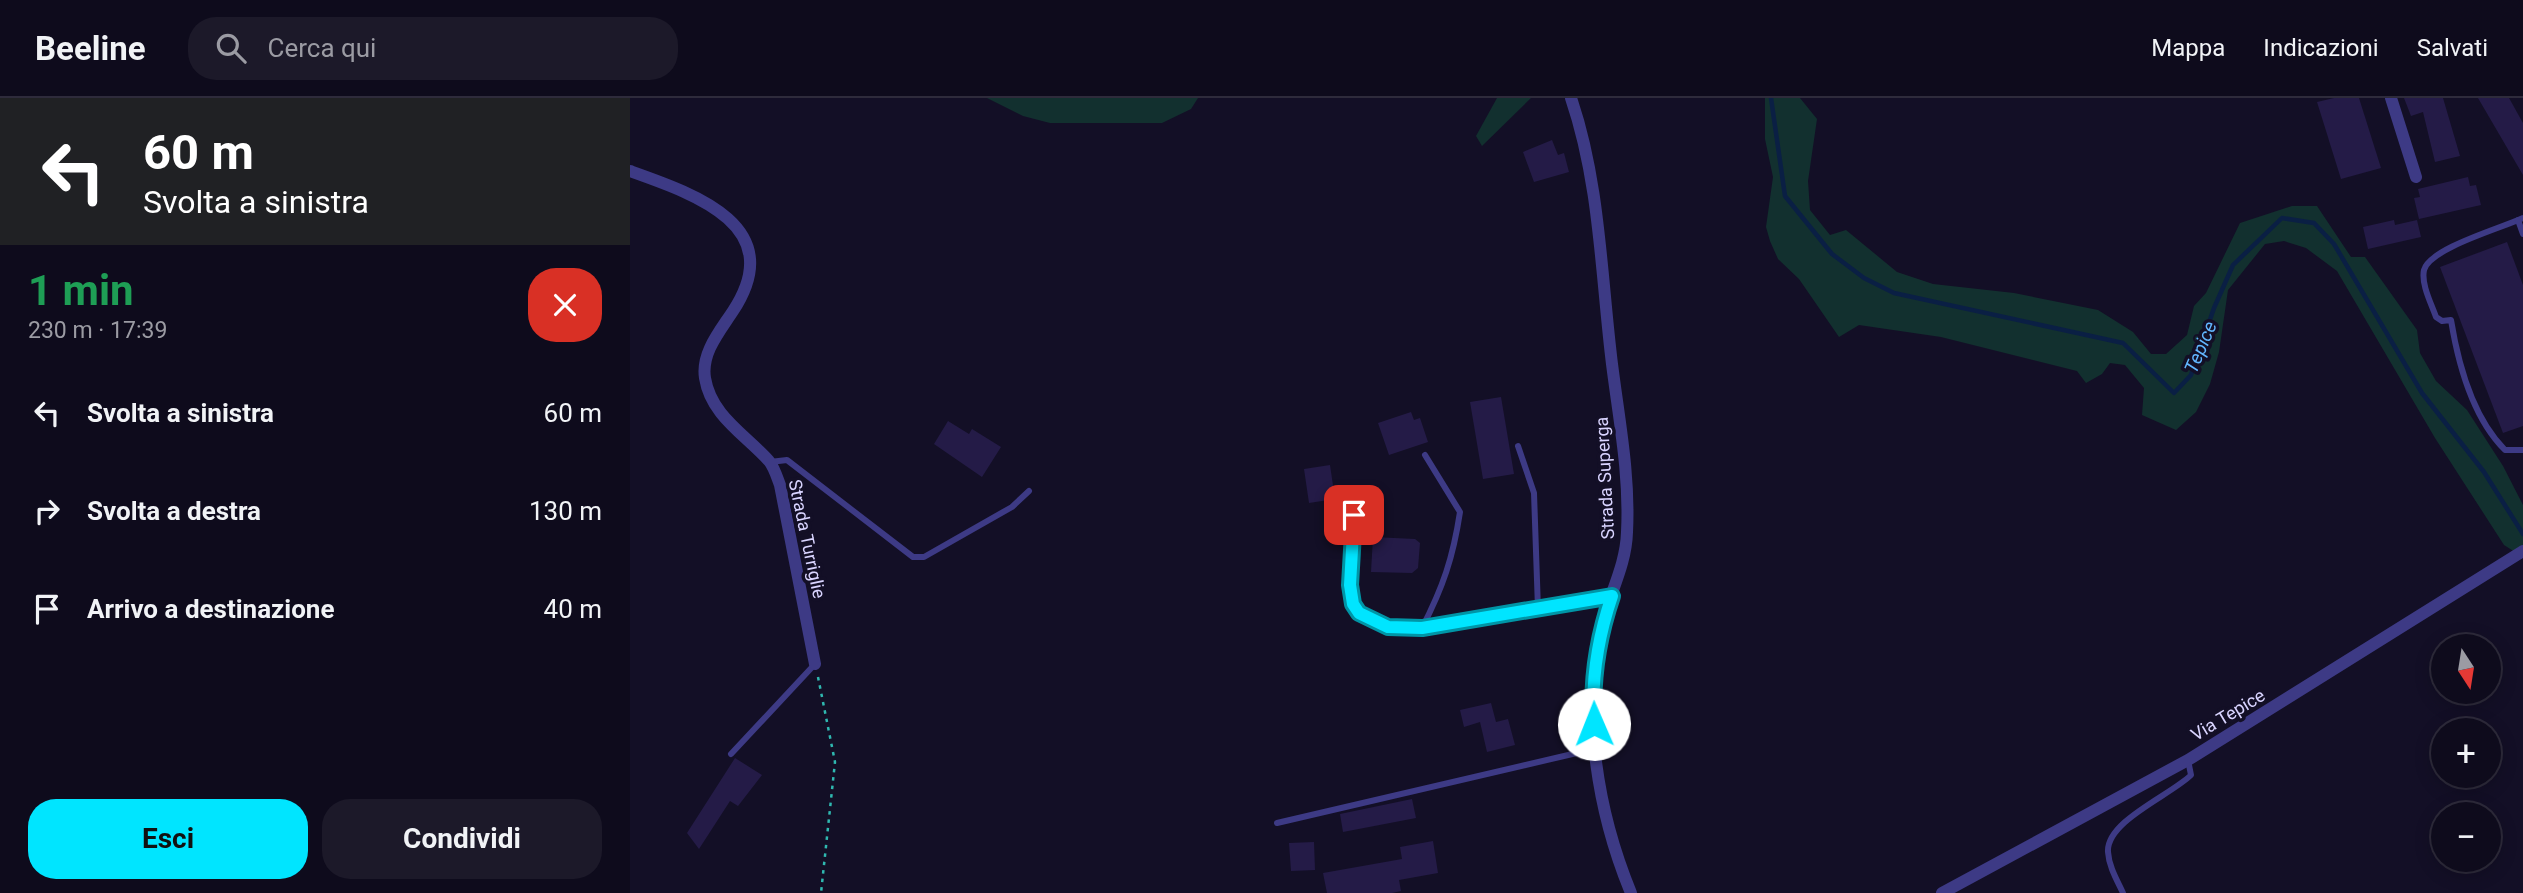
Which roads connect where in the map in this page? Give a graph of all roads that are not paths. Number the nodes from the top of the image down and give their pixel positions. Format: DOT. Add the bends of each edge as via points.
graph roads {
  1 [pos="1571,98"];
  2 [pos="2391,98"];
  3 [pos="630,172"];
  4 [pos="2416,177"];
  5 [pos="2520,219"];
  6 [pos="2523,234"];
  7 [pos="1518,446"];
  8 [pos="2523,450"];
  9 [pos="1425,454"];
  10 [pos="770,462"];
  11 [pos="1029,491"];
  12 [pos="1354,515"];
  13 [pos="2520,553"];
  14 [pos="1612,596"];
  15 [pos="1538,609"];
  16 [pos="1422,628"];
  17 [pos="815,664"];
  18 [pos="1596,748"];
  19 [pos="732,754"];
  20 [pos="2188,760"];
  21 [pos="1277,824"];
  22 [pos="1632,893"];
  23 [pos="1942,893"];
  24 [pos="2123,893"];
  1 -- 14 [label="street, Strada Superga" via="1595,200 1623,432 1628,533"];
  2 -- 4 [label="street"];
  3 -- 10 [label="street, Strada Turriglie" via="688,191 732,222 745,239 751,276 704,362 705,380 734,431"];
  5 -- 6 [label="lane"];
  5 -- 8 [label="lane" via="2449,249 2428,261 2424,272 2436,317 2451,320 2462,370 2495,440 2505,450"];
  7 -- 15 [label="lane" via="1534,493"];
  9 -- 16 [label="lane" via="1460,512 1444,585"];
  10 -- 11 [label="lane" via="786,460 913,557 924,557 1012,507"];
  10 -- 17 [label="street, Strada Turriglie" via="780,485"];
  12 -- 16 [label="lane" via="1353,604 1359,613 1388,627"];
  13 -- 20 [label="street, Via Tepice"];
  14 -- 15 [label="lane"];
  14 -- 18 [label="street, Strada Superga" via="1601,629 1593,699"];
  15 -- 16 [label="lane"];
  17 -- 19 [label="lane"];
  18 -- 21 [label="lane"];
  18 -- 22 [label="street, Strada Superga" via="1618,859"];
  20 -- 23 [label="street, Via Tepice"];
  20 -- 24 [label="lane" via="2191,775 2178,788 2116,831 2108,848"];
}
